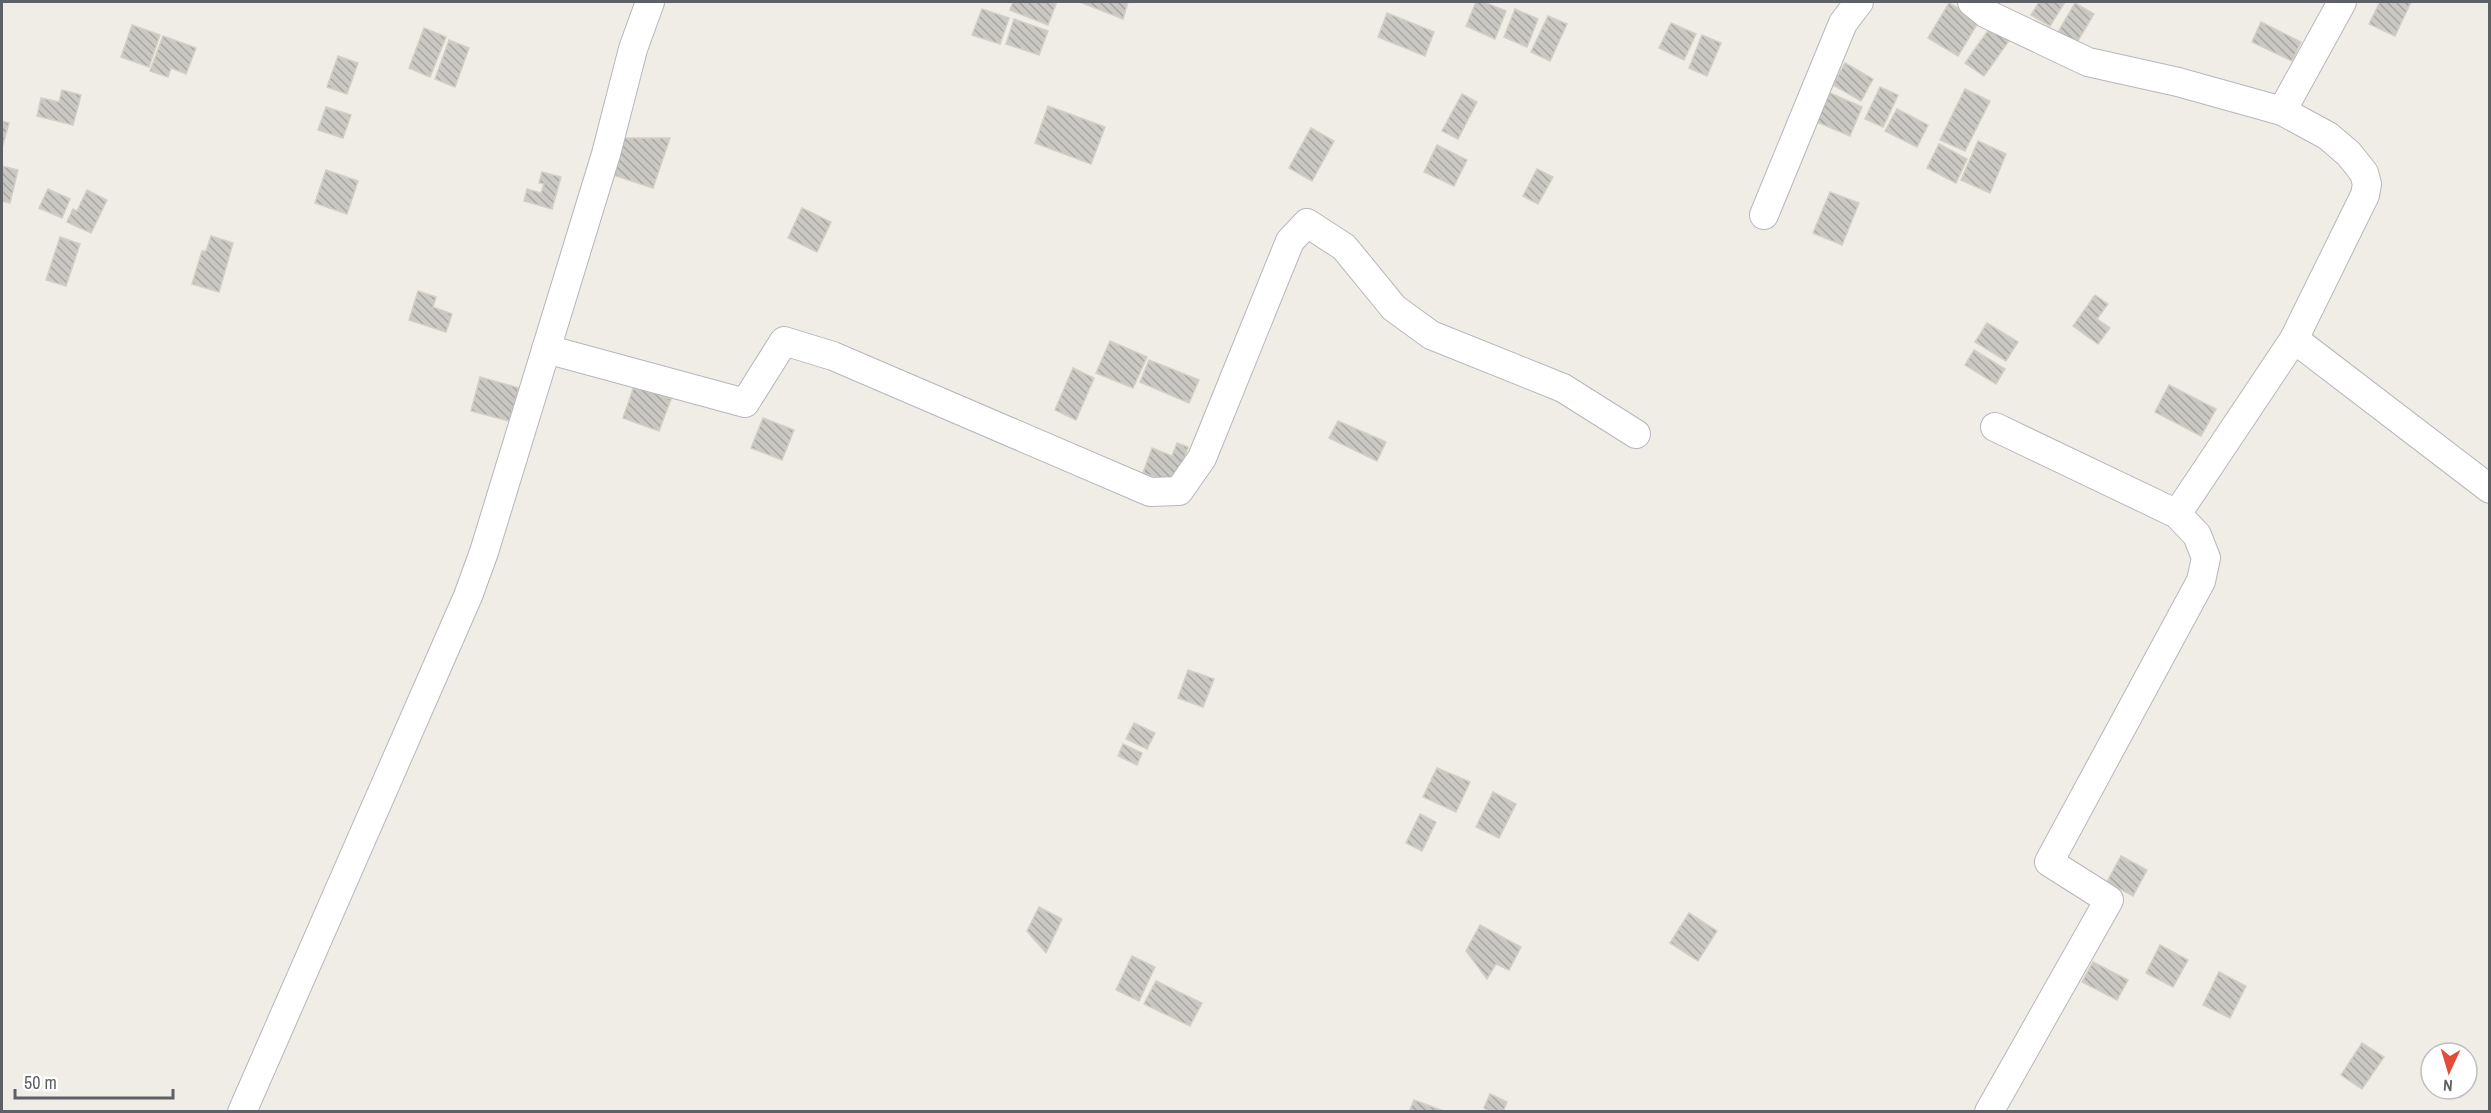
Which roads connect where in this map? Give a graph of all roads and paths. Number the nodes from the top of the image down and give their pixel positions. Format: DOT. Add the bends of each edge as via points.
graph roads {
  1 [pos="650,2"];
  2 [pos="1859,2"];
  3 [pos="1972,2"];
  4 [pos="2342,2"];
  5 [pos="2282,111"];
  6 [pos="1764,215"];
  7 [pos="2294,339"];
  8 [pos="546,349"];
  9 [pos="1995,427"];
  10 [pos="1636,434"];
  11 [pos="2490,489"];
  12 [pos="2177,514"];
  13 [pos="242,1112"];
  14 [pos="1989,1112"];
  1 -- 8 [label="street" via="633,48 606,154"];
  2 -- 6 [label="street" via="1843,23"];
  3 -- 5 [label="street" via="1987,14 2088,62"];
  4 -- 5 [label="street"];
  5 -- 7 [label="street" via="2349,154 2364,173 2367,184"];
  7 -- 11 [label="street"];
  7 -- 12 [label="street"];
  8 -- 10 [label="street" via="745,404 784,341 833,356 1150,492 1179,491 1202,458 1290,242 1307,223 1344,247 1394,308 1431,334 1563,388"];
  8 -- 13 [label="street" via="468,596"];
  9 -- 12 [label="street"];
  12 -- 14 [label="street" via="2197,535 2206,558 2201,581 2049,862 2109,900"];
}
